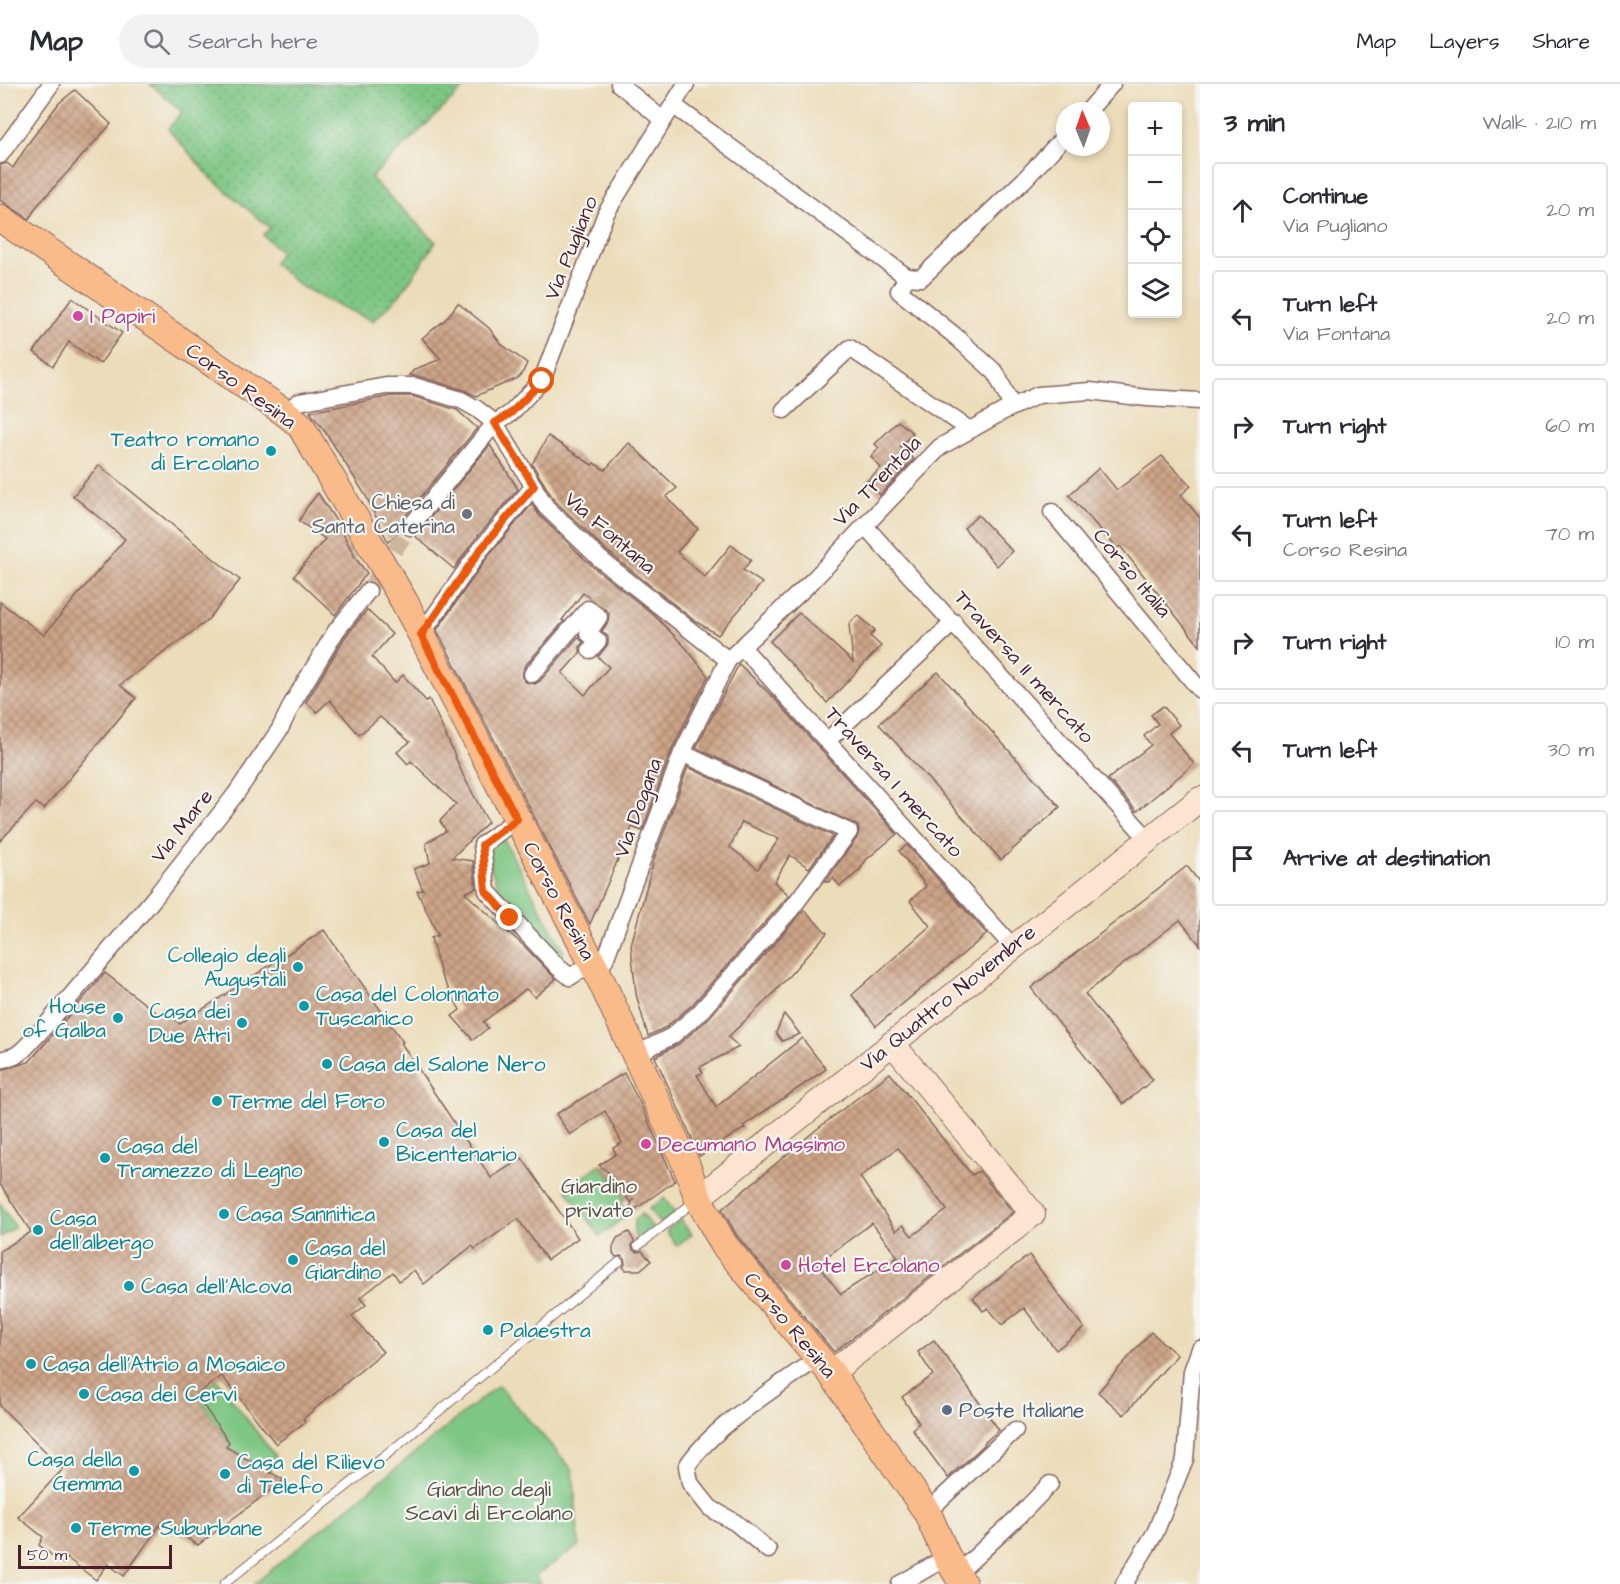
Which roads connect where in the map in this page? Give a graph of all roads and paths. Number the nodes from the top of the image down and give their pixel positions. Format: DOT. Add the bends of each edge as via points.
graph roads {
  1 [pos="51,84"];
  2 [pos="619,84"];
  3 [pos="686,84"];
  4 [pos="1112,84"];
  5 [pos="1096,102"];
  6 [pos="673,105"];
  7 [pos="663,120"];
  8 [pos="1056,146"];
  9 [pos="0,155"];
  10 [pos="0,218"];
  11 [pos="907,277"];
  12 [pos="1200,400"];
  13 [pos="1012,408"];
  14 [pos="784,410"];
  15 [pos="284,412"];
  16 [pos="495,423"];
  17 [pos="970,430"];
  18 [pos="534,486"];
  19 [pos="1052,513"];
  20 [pos="865,526"];
  21 [pos="410,527"];
  22 [pos="368,591"];
  23 [pos="954,622"];
  24 [pos="421,635"];
  25 [pos="742,647"];
  26 [pos="590,650"];
  27 [pos="728,660"];
  28 [pos="532,674"];
  29 [pos="1200,690"];
  30 [pos="827,741"];
  31 [pos="682,753"];
  32 [pos="1200,799"];
  33 [pos="517,819"];
  34 [pos="1148,839"];
  35 [pos="1012,947"];
  36 [pos="595,969"];
  37 [pos="892,1043"];
  38 [pos="635,1055"];
  39 [pos="0,1060"];
  40 [pos="698,1198"];
  41 [pos="638,1246"];
  42 [pos="619,1263"];
  43 [pos="1200,1349"];
  44 [pos="825,1365"];
  45 [pos="1015,1430"];
  46 [pos="1050,1484"];
  47 [pos="927,1512"];
  48 [pos="768,1550"];
  49 [pos="956,1571"];
  50 [pos="224,1584"];
  51 [pos="900,1584"];
  52 [pos="1124,1584"];
  1 -- 9 [label="street"];
  2 -- 7 [label="street"];
  3 -- 6 [label="street, Via Pugliano"];
  4 -- 5 [label="street"];
  6 -- 7 [label="street, Via Pugliano"];
  6 -- 11 [label="street"];
  7 -- 16 [label="street, Via Pugliano" via="606,213 542,381 511,413"];
  8 -- 11 [label="street" via="921,278"];
  10 -- 15 [label="main road, Corso Resina"];
  11 -- 13 [label="street" via="899,291 996,373"];
  12 -- 13 [label="street, Via Trentola" via="1090,391 1038,395"];
  13 -- 17 [label="street, Via Trentola"];
  14 -- 17 [label="street" via="850,348"];
  15 -- 16 [label="street, Via Fontana" via="298,402 386,386 414,386 461,400"];
  15 -- 24 [label="main road, Corso Resina" via="300,425"];
  16 -- 18 [label="street, Via Fontana"];
  16 -- 21 [label="street, Via Pugliano"];
  17 -- 20 [label="street, Via Trentola" via="940,447"];
  18 -- 24 [label="street" via="481,549"];
  18 -- 27 [label="street, Via Fontana" via="546,507 618,580"];
  19 -- 29 [label="street, Corso Italia"];
  20 -- 23 [label="street, Traversa II mercato"];
  20 -- 25 [label="street, Via Trentola"];
  22 -- 39 [label="street, Via Mare" via="336,631 280,729 155,897 24,1049"];
  23 -- 30 [label="street"];
  23 -- 34 [label="street, Traversa II mercato"];
  24 -- 33 [label="main road, Corso Resina"];
  25 -- 27 [label="street, Via Trentola"];
  25 -- 30 [label="street, Traversa I mercato"];
  26 -- 28 [label="street" via="598,641 588,633 599,617 594,608 588,609"];
  27 -- 31 [label="street, Via Dogana"];
  30 -- 35 [label="street, Traversa I mercato"];
  31 -- 36 [label="street, Via Dogana" via="606,957"];
  31 -- 38 [label="street" via="849,832 792,908 699,1013 672,1036"];
  32 -- 34 [label="street, Via Quattro Novembre"];
  33 -- 36 [label="main road, Corso Resina"];
  33 -- 36 [label="street" via="482,845 486,891 570,977"];
  34 -- 35 [label="street, Via Quattro Novembre"];
  35 -- 37 [label="street, Via Quattro Novembre"];
  36 -- 38 [label="main road, Corso Resina"];
  37 -- 40 [label="street, Via Quattro Novembre"];
  37 -- 44 [label="street" via="1033,1214"];
  38 -- 40 [label="main road, Corso Resina"];
  40 -- 41 [label="lane"];
  40 -- 44 [label="main road, Corso Resina" via="724,1245"];
  42 -- 50 [label="lane"];
  43 -- 52 [label="street" via="1192,1371 1185,1459 1155,1533"];
  44 -- 47 [label="main road, Corso Resina"];
  44 -- 48 [label="street" via="737,1416 697,1451 687,1466 690,1483 710,1508 736,1523"];
  45 -- 47 [label="street"];
  46 -- 49 [label="street"];
  47 -- 49 [label="main road, Corso Resina"];
  49 -- 51 [label="street"];
}
